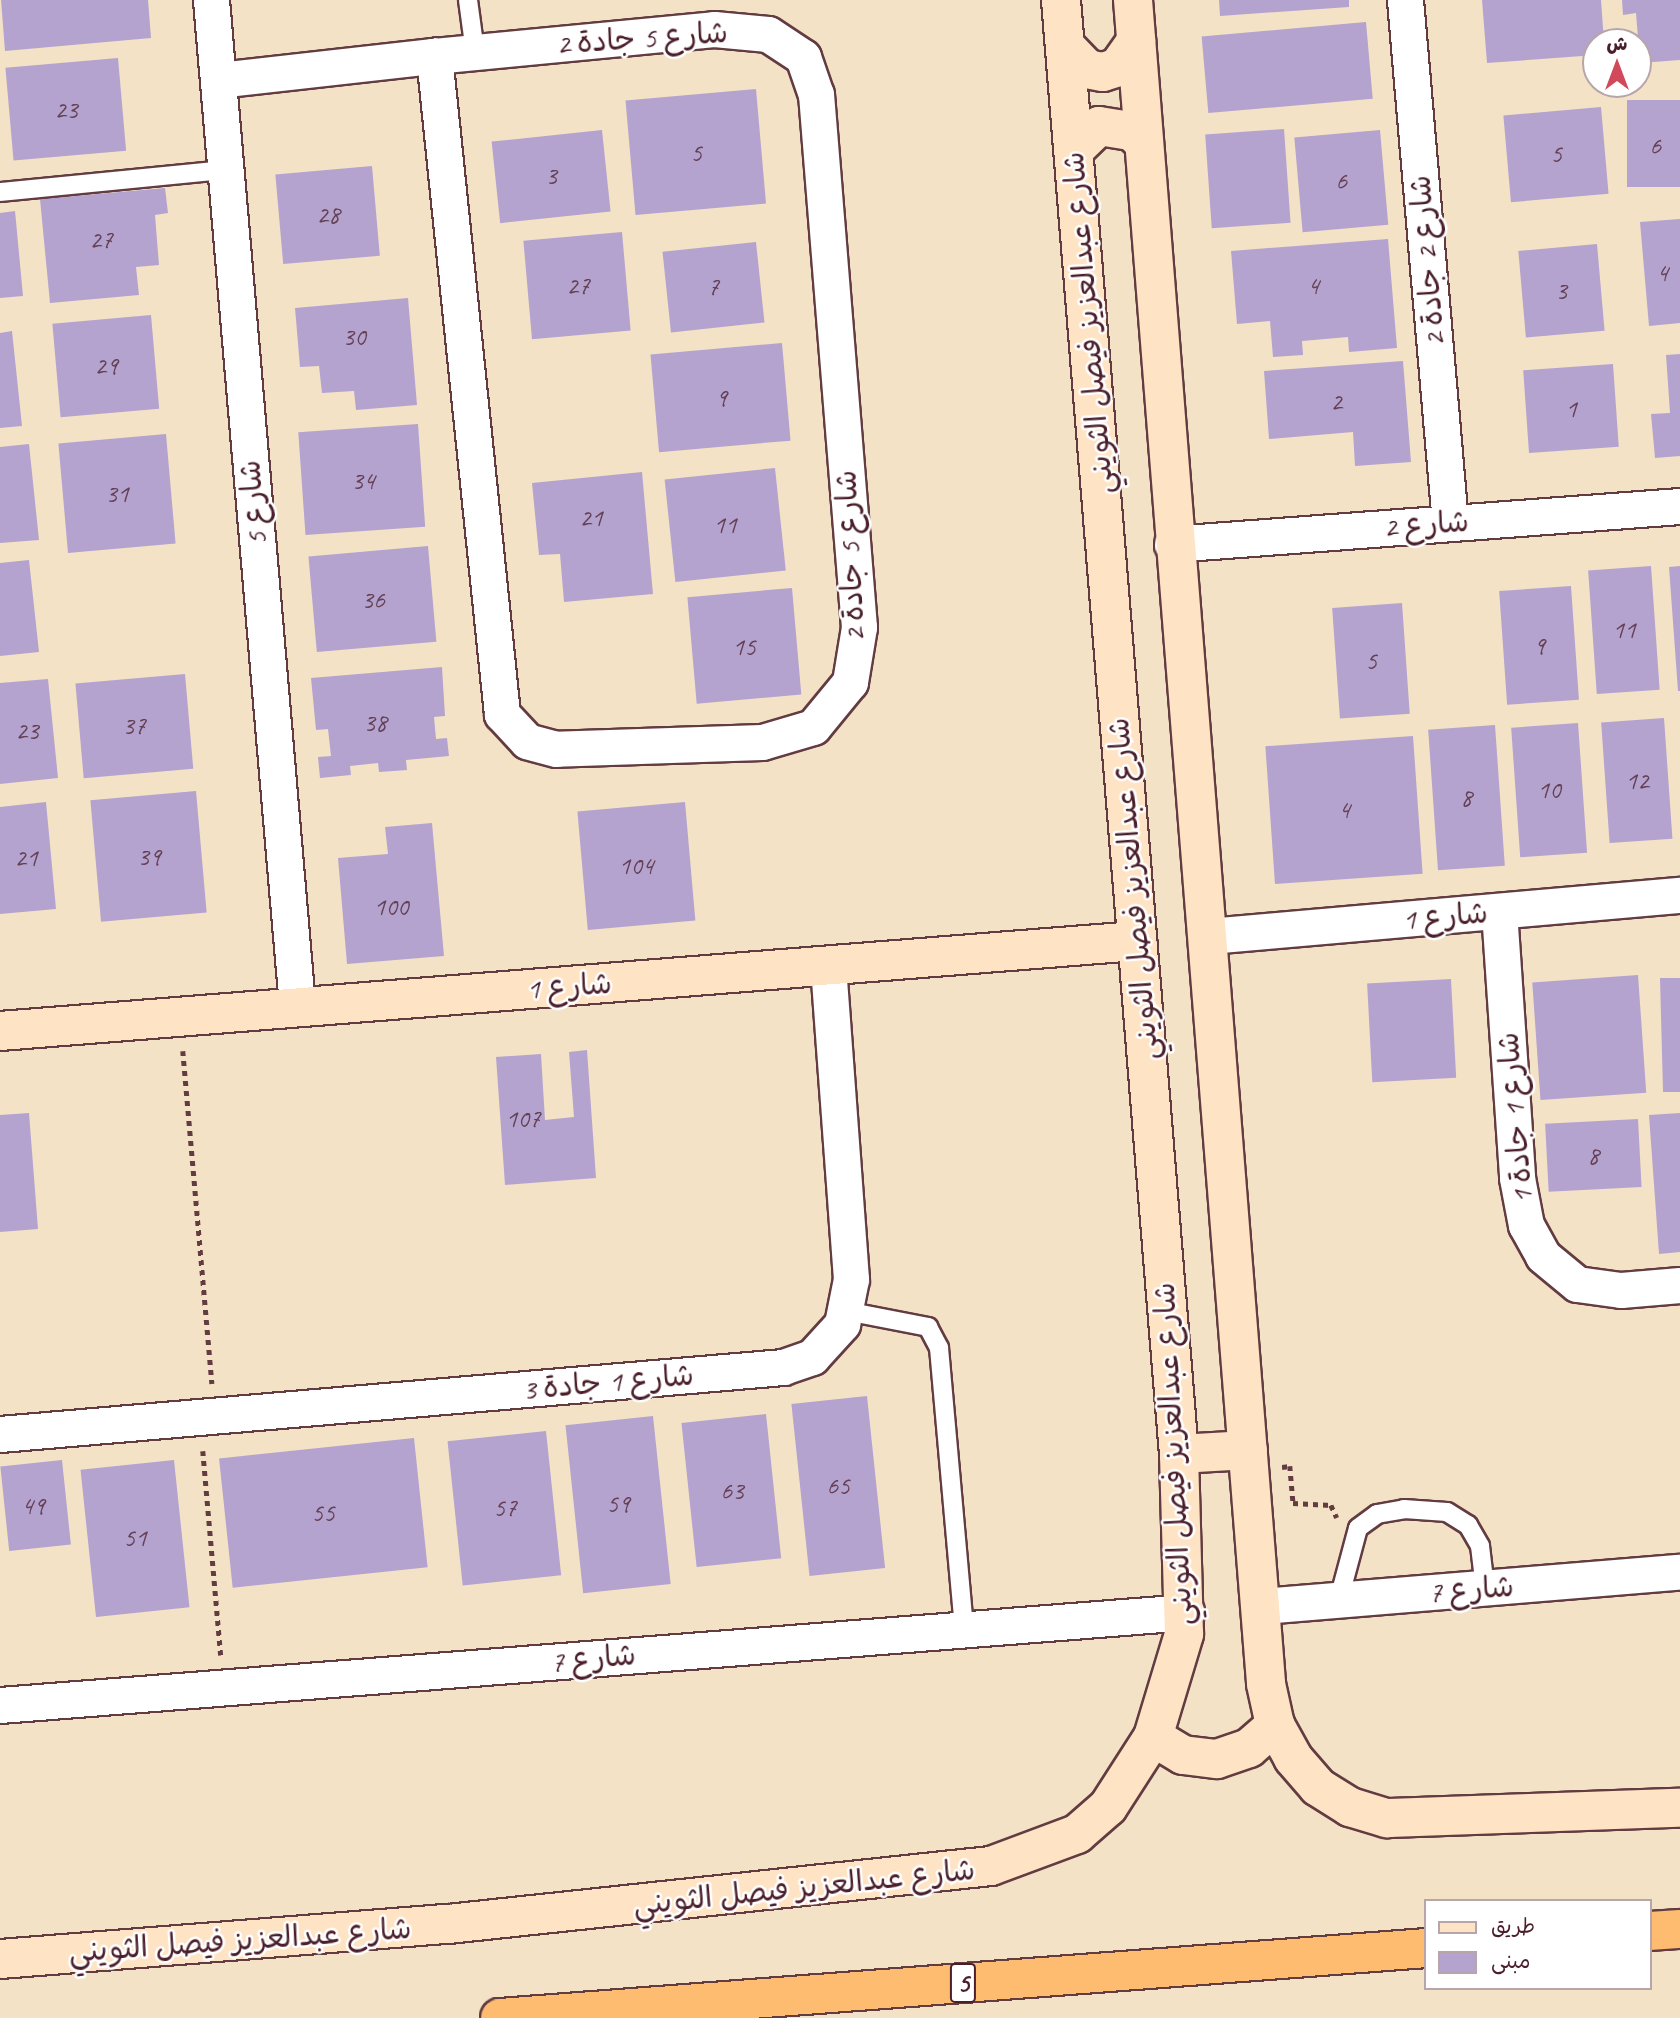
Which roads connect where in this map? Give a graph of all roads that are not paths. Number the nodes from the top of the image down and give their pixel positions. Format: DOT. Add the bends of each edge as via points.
graph roads {
  1 [pos="211,0"];
  2 [pos="468,0"];
  3 [pos="1061,0"];
  4 [pos="1133,0"];
  5 [pos="1405,0"];
  6 [pos="1136,41"];
  7 [pos="1065,46"];
  8 [pos="475,52"];
  9 [pos="434,56"];
  10 [pos="219,80"];
  11 [pos="1144,142"];
  12 [pos="1075,149"];
  13 [pos="225,170"];
  14 [pos="0,192"];
  15 [pos="1680,506"];
  16 [pos="1450,523"];
  17 [pos="1172,544"];
  18 [pos="1680,895"];
  19 [pos="1499,911"];
  20 [pos="1209,936"];
  21 [pos="1137,941"];
  22 [pos="828,968"];
  23 [pos="297,1005"];
  24 [pos="0,1031"];
  25 [pos="1680,1285"];
  26 [pos="846,1311"];
  27 [pos="0,1434"];
  28 [pos="1179,1454"];
  29 [pos="1249,1460"];
  30 [pos="1680,1572"];
  31 [pos="1485,1588"];
  32 [pos="1339,1600"];
  33 [pos="1262,1605"];
  34 [pos="1186,1612"];
  35 [pos="964,1629"];
  36 [pos="0,1705"];
  37 [pos="1275,1725"];
  38 [pos="1153,1737"];
  39 [pos="1680,1808"];
  40 [pos="1680,1929"];
  41 [pos="1652,1931"];
  42 [pos="1424,1948"];
  43 [pos="0,1959"];
  44 [pos="500,2018"];
  1 -- 10 [label="street, شارع 5"];
  2 -- 8 [label="lane"];
  3 -- 7 [label="street, شارع عبدالعزيز فيصل الثويني"];
  4 -- 6 [label="street"];
  5 -- 16 [label="street, شارع 2 جادة 2"];
  6 -- 7 [label="street" via="1118,67 1103,72 1080,65"];
  6 -- 11 [label="street"];
  7 -- 12 [label="street, شارع عبدالعزيز فيصل الثويني"];
  8 -- 9 [label="street, شارع 5 جادة 2"];
  8 -- 9 [label="street, شارع 5 جادة 2" via="729,29 786,43 811,73 859,627 842,699 796,736 556,748 527,741 502,714"];
  9 -- 10 [label="street, شارع 5 جادة 2"];
  10 -- 13 [label="street, شارع 5"];
  11 -- 12 [label="street" via="1132,131 1099,126"];
  11 -- 17 [label="street"];
  12 -- 21 [label="street, شارع عبدالعزيز فيصل الثويني"];
  13 -- 14 [label="lane"];
  13 -- 23 [label="street, شارع 5"];
  15 -- 16 [label="street, شارع 2"];
  16 -- 17 [label="street, شارع 2"];
  17 -- 20 [label="street"];
  18 -- 19 [label="street, شارع 1"];
  19 -- 20 [label="street, شارع 1"];
  19 -- 25 [label="street, شارع 1 جادة 1" via="1517,1178 1526,1225 1550,1265 1577,1284 1621,1290"];
  20 -- 29 [label="street"];
  21 -- 22 [label="street, شارع 1"];
  21 -- 28 [label="street, شارع عبدالعزيز فيصل الثويني"];
  22 -- 23 [label="street, شارع 1"];
  22 -- 26 [label="street, شارع 1 جادة 3" via="851,1261"];
  23 -- 24 [label="street, شارع 1"];
  26 -- 27 [label="street, شارع 1 جادة 3" via="824,1347 783,1367"];
  26 -- 35 [label="lane" via="928,1327 939,1349"];
  28 -- 29 [label="street"];
  28 -- 34 [label="street, شارع عبدالعزيز فيصل الثويني"];
  29 -- 33 [label="street"];
  30 -- 31 [label="street, شارع 7"];
  31 -- 32 [label="street, شارع 7"];
  31 -- 32 [label="lane" via="1475,1535 1447,1512 1377,1514 1350,1544"];
  32 -- 33 [label="street, شارع 7"];
  33 -- 37 [label="street"];
  34 -- 35 [label="street, شارع 7"];
  34 -- 38 [label="street, شارع عبدالعزيز فيصل الثويني" via="1178,1668"];
  35 -- 36 [label="street, شارع 7"];
  37 -- 38 [label="street" via="1250,1748 1217,1759 1183,1755"];
  37 -- 39 [label="street" via="1293,1758 1318,1787 1350,1807 1387,1818"];
  38 -- 43 [label="street, شارع عبدالعزيز فيصل الثويني" via="1108,1807 1077,1834 1036,1853 950,1874 448,1924"];
  40 -- 41 [label="highway"];
  42 -- 44 [label="highway, 5"];
}
